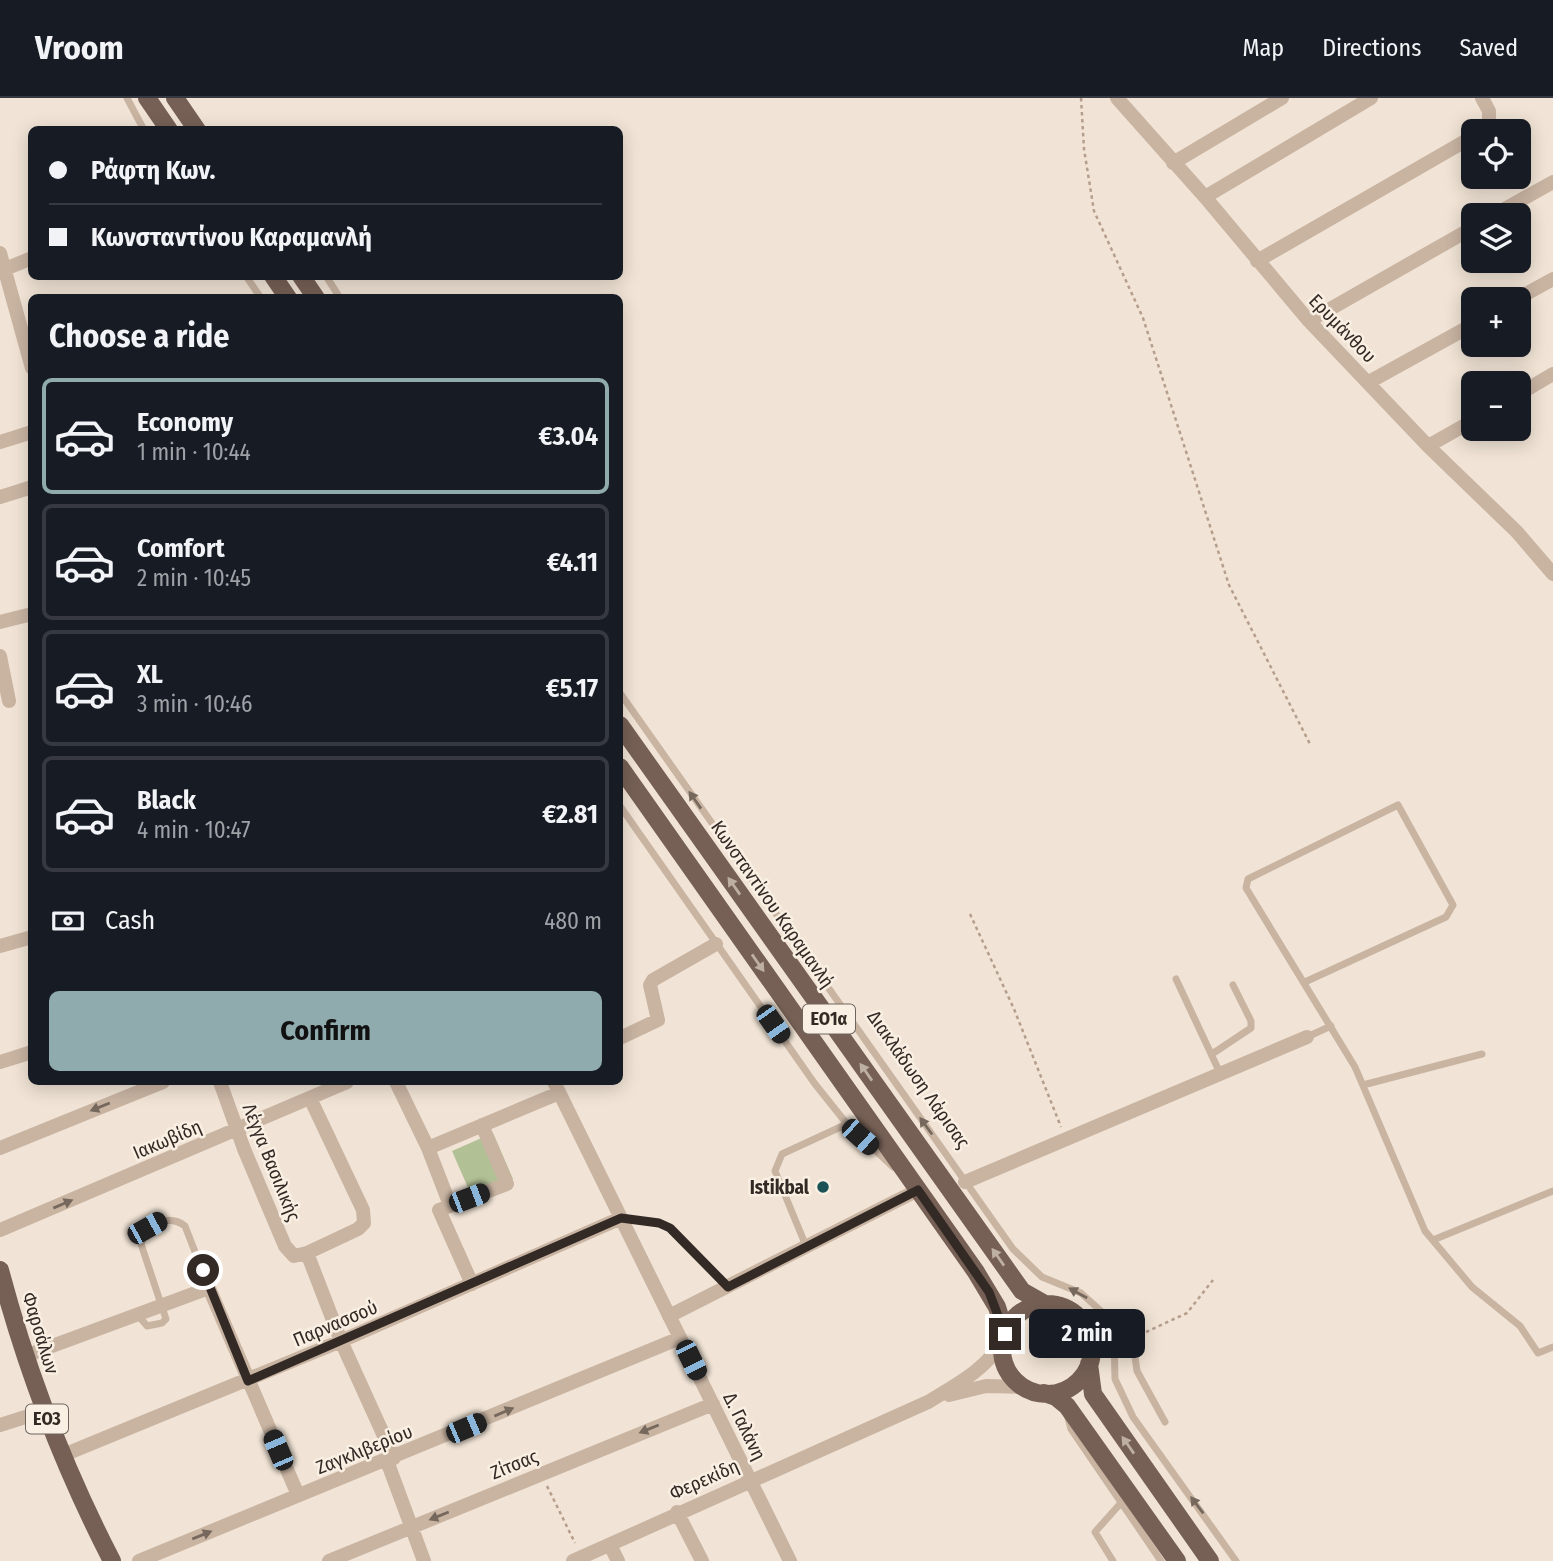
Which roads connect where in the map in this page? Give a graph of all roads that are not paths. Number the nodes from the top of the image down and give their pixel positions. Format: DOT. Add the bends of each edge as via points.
graph roads {
  1 [pos="127,98"];
  2 [pos="146,98"];
  3 [pos="175,98"];
  4 [pos="1118,98"];
  5 [pos="1282,98"];
  6 [pos="1371,98"];
  7 [pos="1482,98"];
  8 [pos="1489,119"];
  9 [pos="142,126"];
  10 [pos="166,126"];
  11 [pos="194,126"];
  12 [pos="1461,143"];
  13 [pos="1173,163"];
  14 [pos="1553,182"];
  15 [pos="1205,197"];
  16 [pos="1515,203"];
  17 [pos="1461,234"];
  18 [pos="0,253"];
  19 [pos="28,260"];
  20 [pos="1257,261"];
  21 [pos="5,269"];
  22 [pos="1553,279"];
  23 [pos="1531,291"];
  24 [pos="1308,321"];
  25 [pos="1461,331"];
  26 [pos="28,353"];
  27 [pos="1553,374"];
  28 [pos="1369,383"];
  29 [pos="1531,387"];
  30 [pos="1461,427"];
  31 [pos="28,433"];
  32 [pos="0,442"];
  33 [pos="1428,446"];
  34 [pos="28,488"];
  35 [pos="0,497"];
  36 [pos="1553,574"];
  37 [pos="28,615"];
  38 [pos="0,622"];
  39 [pos="0,656"];
  40 [pos="623,697"];
  41 [pos="9,701"];
  42 [pos="623,729"];
  43 [pos="623,771"];
  44 [pos="623,810"];
  45 [pos="28,938"];
  46 [pos="716,944"];
  47 [pos="0,946"];
  48 [pos="1176,979"];
  49 [pos="1305,982"];
  50 [pos="1233,985"];
  51 [pos="1331,1026"];
  52 [pos="623,1037"];
  53 [pos="1307,1037"];
  54 [pos="28,1053"];
  55 [pos="1212,1054"];
  56 [pos="1482,1055"];
  57 [pos="0,1062"];
  58 [pos="1221,1075"];
  59 [pos="156,1085"];
  60 [pos="221,1085"];
  61 [pos="340,1085"];
  62 [pos="397,1085"];
  63 [pos="1363,1085"];
  64 [pos="556,1087"];
  65 [pos="310,1098"];
  66 [pos="847,1124"];
  67 [pos="482,1125"];
  68 [pos="237,1131"];
  69 [pos="0,1148"];
  70 [pos="428,1148"];
  71 [pos="965,1182"];
  72 [pos="918,1190"];
  73 [pos="1553,1191"];
  74 [pos="450,1205"];
  75 [pos="621,1218"];
  76 [pos="0,1230"];
  77 [pos="1433,1240"];
  78 [pos="806,1246"];
  79 [pos="307,1253"];
  80 [pos="0,1270"];
  81 [pos="472,1284"];
  82 [pos="728,1287"];
  83 [pos="209,1288"];
  84 [pos="163,1303"];
  85 [pos="1045,1304"];
  86 [pos="669,1316"];
  87 [pos="1132,1336"];
  88 [pos="1004,1337"];
  89 [pos="680,1338"];
  90 [pos="1114,1339"];
  91 [pos="341,1341"];
  92 [pos="1553,1347"];
  93 [pos="25,1356"];
  94 [pos="1089,1364"];
  95 [pos="248,1381"];
  96 [pos="1023,1387"];
  97 [pos="1045,1393"];
  98 [pos="928,1402"];
  99 [pos="713,1404"];
  100 [pos="1067,1406"];
  101 [pos="44,1411"];
  102 [pos="1165,1422"];
  103 [pos="0,1425"];
  104 [pos="61,1457"];
  105 [pos="391,1459"];
  106 [pos="750,1479"];
  107 [pos="298,1496"];
  108 [pos="1120,1504"];
  109 [pos="677,1512"];
  110 [pos="410,1528"];
  111 [pos="610,1545"];
  112 [pos="578,1559"];
  113 [pos="112,1561"];
  114 [pos="139,1561"];
  115 [pos="329,1561"];
  116 [pos="424,1561"];
  117 [pos="618,1561"];
  118 [pos="702,1561"];
  119 [pos="790,1561"];
  120 [pos="1112,1561"];
  121 [pos="1161,1561"];
  122 [pos="1177,1561"];
  123 [pos="1210,1561"];
  124 [pos="1236,1561"];
  1 -- 9 [label="lane"];
  2 -- 10 [label="main road"];
  3 -- 11 [label="main road"];
  4 -- 13 [label="street, Ερυμάνθου"];
  5 -- 13 [label="street"];
  6 -- 15 [label="street"];
  7 -- 8 [label="street"];
  12 -- 20 [label="street"];
  13 -- 15 [label="street, Ερυμάνθου"];
  14 -- 16 [label="street"];
  15 -- 20 [label="street, Ερυμάνθου"];
  17 -- 24 [label="street"];
  18 -- 21 [label="street"];
  19 -- 21 [label="street"];
  20 -- 24 [label="street, Ερυμάνθου"];
  21 -- 26 [label="street"];
  22 -- 23 [label="street"];
  24 -- 28 [label="street, Ερυμάνθου"];
  25 -- 28 [label="street"];
  27 -- 29 [label="street"];
  28 -- 33 [label="street, Ερυμάνθου"];
  30 -- 33 [label="street"];
  31 -- 32 [label="street"];
  33 -- 36 [label="street, Ερυμάνθου" via="1517,532"];
  34 -- 35 [label="street"];
  37 -- 38 [label="street"];
  39 -- 41 [label="street"];
  71 -- 40 [label="lane, Διακλάδωση Λάρισας, one-way"];
  85 -- 42 [label="main road, Κωνσταντίνου Καραμανλή / ΕΟ1α, one-way" via="1022,1292"];
  43 -- 72 [label="main road, ΕΟ1α, one-way"];
  44 -- 46 [label="lane"];
  45 -- 47 [label="street"];
  46 -- 52 [label="street" via="653,980 650,988 658,1020"];
  46 -- 66 [label="lane"];
  48 -- 55 [label="lane"];
  49 -- 49 [label="lane" via="1452,911 1453,905 1398,805 1246,881 1246,888"];
  49 -- 51 [label="lane"];
  50 -- 55 [label="lane" via="1251,1028"];
  51 -- 53 [label="lane"];
  51 -- 63 [label="lane"];
  53 -- 58 [label="street"];
  54 -- 57 [label="street"];
  55 -- 58 [label="lane"];
  56 -- 63 [label="lane"];
  58 -- 71 [label="street"];
  59 -- 69 [label="street, one-way"];
  60 -- 68 [label="street, Λέγγα Βασιλικής"];
  61 -- 65 [label="street, Ιακωβίδη"];
  62 -- 70 [label="street"];
  63 -- 77 [label="lane" via="1425,1231"];
  64 -- 67 [label="street"];
  64 -- 75 [label="street, Δ. Γαλάνη"];
  65 -- 68 [label="street, Ιακωβίδη"];
  65 -- 79 [label="street" via="365,1220 358,1229"];
  66 -- 72 [label="lane"];
  66 -- 78 [label="lane" via="782,1154 775,1171"];
  67 -- 70 [label="street"];
  67 -- 74 [label="street" via="507,1184"];
  76 -- 68 [label="street, Ιακωβίδη, one-way"];
  68 -- 79 [label="street, Λέγγα Βασιλικής" via="291,1255"];
  70 -- 74 [label="street"];
  90 -- 71 [label="lane, Διακλάδωση Λάρισας, one-way" via="1091,1300 1042,1277 1022,1260"];
  72 -- 78 [label="street"];
  72 -- 88 [label="main road, ΕΟ1α" via="989,1292"];
  73 -- 77 [label="lane"];
  74 -- 81 [label="street" via="439,1210"];
  75 -- 81 [label="street, Παρνασσού"];
  75 -- 82 [label="lane" via="670,1228"];
  75 -- 86 [label="street, Δ. Γαλάνη"];
  77 -- 92 [label="lane" via="1472,1287 1520,1326 1534,1351"];
  78 -- 82 [label="street"];
  79 -- 91 [label="street"];
  80 -- 93 [label="main road, Φαρσάλων / ΕΟ3"];
  81 -- 91 [label="street, Παρνασσού"];
  82 -- 86 [label="street"];
  83 -- 84 [label="street"];
  83 -- 84 [label="lane" via="190,1234 180,1222 160,1221 147,1228 141,1244"];
  83 -- 95 [label="street"];
  84 -- 93 [label="street"];
  85 -- 88 [label="main road" via="1023,1310"];
  85 -- 94 [label="main road, ΕΟ1α" via="1065,1307 1084,1324 1091,1339"];
  86 -- 89 [label="street, Δ. Γαλάνη"];
  87 -- 90 [label="street"];
  87 -- 102 [label="lane" via="1137,1371"];
  88 -- 96 [label="main road, ΕΟ1α" via="1007,1370"];
  88 -- 98 [label="street, Φερεκίδη" via="986,1364"];
  89 -- 99 [label="street, Δ. Γαλάνη"];
  105 -- 89 [label="street, Ζαγκλιβερίου, one-way"];
  124 -- 90 [label="lane, one-way" via="1133,1417 1115,1379"];
  91 -- 95 [label="street, Παρνασσού"];
  91 -- 105 [label="street"];
  93 -- 101 [label="main road, Φαρσάλων / ΕΟ3"];
  94 -- 97 [label="main road" via="1074,1385"];
  123 -- 94 [label="main road, ΕΟ1α, one-way" via="1093,1394"];
  95 -- 104 [label="street, Παρνασσού"];
  95 -- 107 [label="street"];
  96 -- 97 [label="main road"];
  96 -- 98 [label="street, Φερεκίδη" via="986,1386"];
  97 -- 100 [label="main road"];
  98 -- 106 [label="street, Φερεκίδη"];
  99 -- 106 [label="street, Δ. Γαλάνη"];
  99 -- 110 [label="street, Ζίτσας, one-way"];
  100 -- 108 [label="lane" via="1071,1429"];
  100 -- 122 [label="main road"];
  101 -- 103 [label="street"];
  101 -- 104 [label="main road, Φαρσάλων / ΕΟ3"];
  104 -- 113 [label="main road, Φαρσάλων / ΕΟ3"];
  105 -- 107 [label="street, Ζαγκλιβερίου"];
  105 -- 110 [label="street"];
  106 -- 109 [label="street, Φερεκίδη"];
  106 -- 119 [label="street, Δ. Γαλάνη"];
  114 -- 107 [label="street, Ζαγκλιβερίου, one-way"];
  108 -- 120 [label="lane" via="1095,1532"];
  108 -- 121 [label="lane"];
  109 -- 111 [label="street, Φερεκίδη"];
  109 -- 118 [label="street"];
  110 -- 115 [label="street, Ζίτσας"];
  110 -- 116 [label="street"];
  111 -- 112 [label="street, Φερεκίδη"];
  111 -- 117 [label="street"];
}
